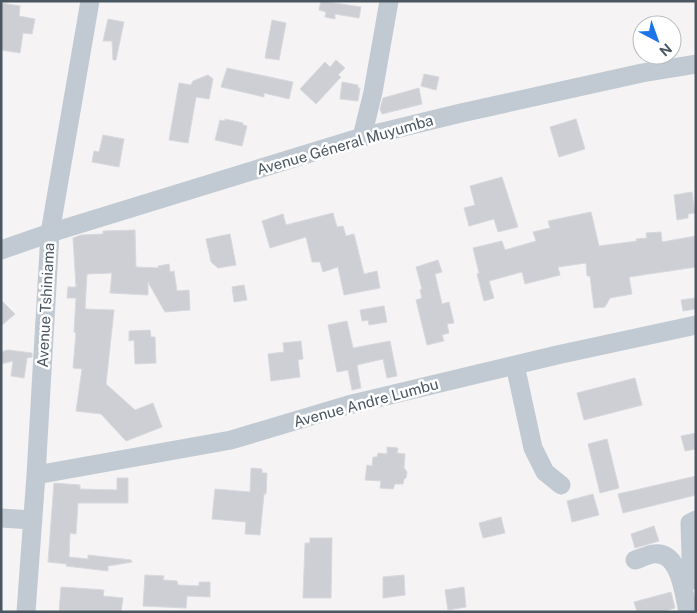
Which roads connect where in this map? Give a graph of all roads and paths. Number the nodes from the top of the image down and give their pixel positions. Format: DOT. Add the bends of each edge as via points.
graph roads {
  1 [pos="90,1"];
  2 [pos="389,1"];
  3 [pos="696,64"];
  4 [pos="362,137"];
  5 [pos="50,233"];
  6 [pos="1,250"];
  7 [pos="696,325"];
  8 [pos="515,365"];
  9 [pos="36,475"];
  10 [pos="560,486"];
  11 [pos="1,518"];
  12 [pos="33,520"];
  13 [pos="696,520"];
  14 [pos="634,560"];
  15 [pos="696,580"];
  16 [pos="26,612"];
  17 [pos="688,612"];
  1 -- 5 [label="street, Avenue Tshiniama"];
  2 -- 4 [label="street"];
  3 -- 4 [label="street, Avenue Géneral Muyumba" via="480,108"];
  4 -- 5 [label="street, Avenue Géneral Muyumba"];
  5 -- 6 [label="street, Avenue Géneral Muyumba"];
  5 -- 9 [label="street, Avenue Tshiniama"];
  7 -- 8 [label="street, Avenue Andre Lumbu"];
  8 -- 9 [label="street, Avenue Andre Lumbu" via="348,405 231,440"];
  8 -- 10 [label="street" via="533,448 545,472"];
  9 -- 12 [label="street, Avenue Tshiniama"];
  11 -- 12 [label="street"];
  12 -- 16 [label="street, Avenue Tshiniama"];
  13 -- 15 [label="street" via="690,523"];
  14 -- 17 [label="street" via="655,553 667,557 677,566"];
}
